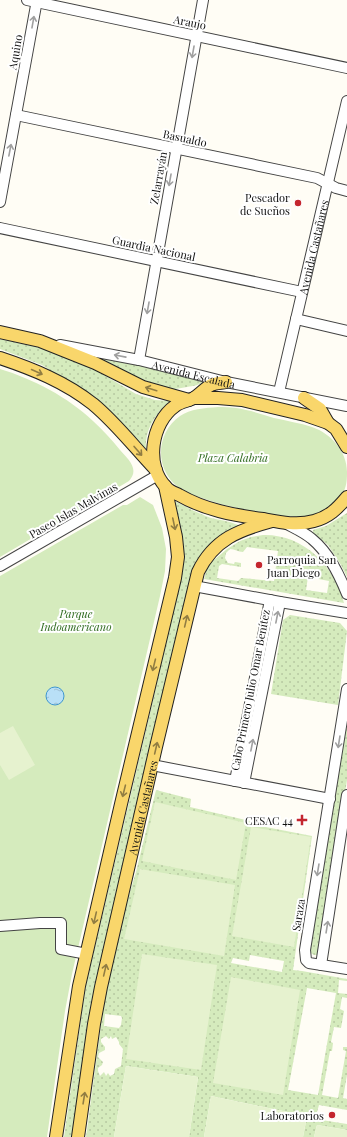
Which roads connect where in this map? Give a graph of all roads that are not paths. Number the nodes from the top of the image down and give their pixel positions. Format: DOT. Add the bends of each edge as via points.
graph roads {
  1 [pos="203,0"];
  2 [pos="34,1"];
  3 [pos="196,36"];
  4 [pos="347,68"];
  5 [pos="347,101"];
  6 [pos="16,115"];
  7 [pos="176,148"];
  8 [pos="328,183"];
  9 [pos="347,191"];
  10 [pos="0,202"];
  11 [pos="0,228"];
  12 [pos="156,260"];
  13 [pos="302,292"];
  14 [pos="296,319"];
  15 [pos="347,331"];
  16 [pos="0,332"];
  17 [pos="40,341"];
  18 [pos="0,358"];
  19 [pos="139,360"];
  20 [pos="226,382"];
  21 [pos="279,392"];
  22 [pos="304,398"];
  23 [pos="191,399"];
  24 [pos="347,406"];
  25 [pos="337,427"];
  26 [pos="347,446"];
  27 [pos="157,473"];
  28 [pos="165,486"];
  29 [pos="347,497"];
  30 [pos="272,521"];
  31 [pos="285,523"];
  32 [pos="0,566"];
  33 [pos="194,586"];
  34 [pos="347,594"];
  35 [pos="275,601"];
  36 [pos="347,613"];
  37 [pos="347,689"];
  38 [pos="152,765"];
  39 [pos="239,782"];
  40 [pos="347,795"];
  41 [pos="330,799"];
  42 [pos="0,926"];
  43 [pos="87,954"];
  44 [pos="321,965"];
  45 [pos="347,970"];
  46 [pos="56,1137"];
  47 [pos="78,1137"];
  1 -- 3 [label="street, Zelarrayán"];
  2 -- 3 [label="street, Araujo"];
  6 -- 2 [label="street, Aquino, one-way"];
  3 -- 4 [label="street, Araujo"];
  3 -- 7 [label="street, Zelarrayán, one-way"];
  5 -- 8 [label="street, Avenida Castañares"];
  6 -- 7 [label="street, Basualdo"];
  10 -- 6 [label="street, Aquino, one-way"];
  7 -- 8 [label="street, Basualdo" via="317,178"];
  7 -- 12 [label="street, Zelarrayán, one-way"];
  8 -- 9 [label="street, Basualdo"];
  8 -- 13 [label="street, Avenida Castañares"];
  11 -- 12 [label="street, Guardia Nacional"];
  12 -- 13 [label="street, Guardia Nacional"];
  12 -- 19 [label="street, Zelarrayán, one-way"];
  13 -- 14 [label="street, Avenida Castañares"];
  14 -- 15 [label="street"];
  14 -- 21 [label="street, Avenida Castañares"];
  16 -- 17 [label="main road, Avenida Escalada"];
  19 -- 17 [label="street, Avenida Escalada, one-way"];
  23 -- 17 [label="main road, Avenida Escalada, one-way" via="143,387 95,363"];
  18 -- 27 [label="main road, one-way" via="62,383 94,405 120,430"];
  19 -- 20 [label="street, Avenida Escalada"];
  20 -- 21 [label="street, Avenida Escalada"];
  20 -- 23 [label="main road" via="211,384"];
  21 -- 22 [label="street, Avenida Escalada"];
  22 -- 24 [label="street, Avenida Escalada"];
  22 -- 25 [label="main road" via="320,408"];
  23 -- 25 [label="main road" via="242,400 305,415"];
  23 -- 27 [label="main road" via="174,406 157,429 153,451"];
  25 -- 26 [label="main road"];
  27 -- 28 [label="main road"];
  27 -- 32 [label="street, Paseo Islas Malvinas"];
  28 -- 30 [label="main road" via="197,505 209,509"];
  28 -- 43 [label="main road, Avenida Castañares, one-way" via="176,537 178,557 175,578"];
  29 -- 31 [label="main road" via="336,510 324,518 313,522"];
  30 -- 31 [label="main road"];
  30 -- 33 [label="main road, Avenida Castañares" via="251,527 220,543 208,554"];
  31 -- 34 [label="street" via="318,544 336,568"];
  33 -- 35 [label="street"];
  38 -- 33 [label="main road, Avenida Castañares, one-way"];
  35 -- 36 [label="street"];
  35 -- 39 [label="street, Cabo Primero Julio Omar Benítez"];
  37 -- 41 [label="street, Saraza, one-way"];
  38 -- 39 [label="street"];
  47 -- 38 [label="main road, Avenida Castañares, one-way" via="101,987"];
  39 -- 41 [label="street"];
  44 -- 40 [label="street, one-way"];
  41 -- 44 [label="street, Saraza, one-way" via="305,950 306,960"];
  42 -- 43 [label="street" via="62,923 61,949"];
  43 -- 46 [label="main road, Avenida Castañares" via="79,986"];
  44 -- 45 [label="street"];
}
